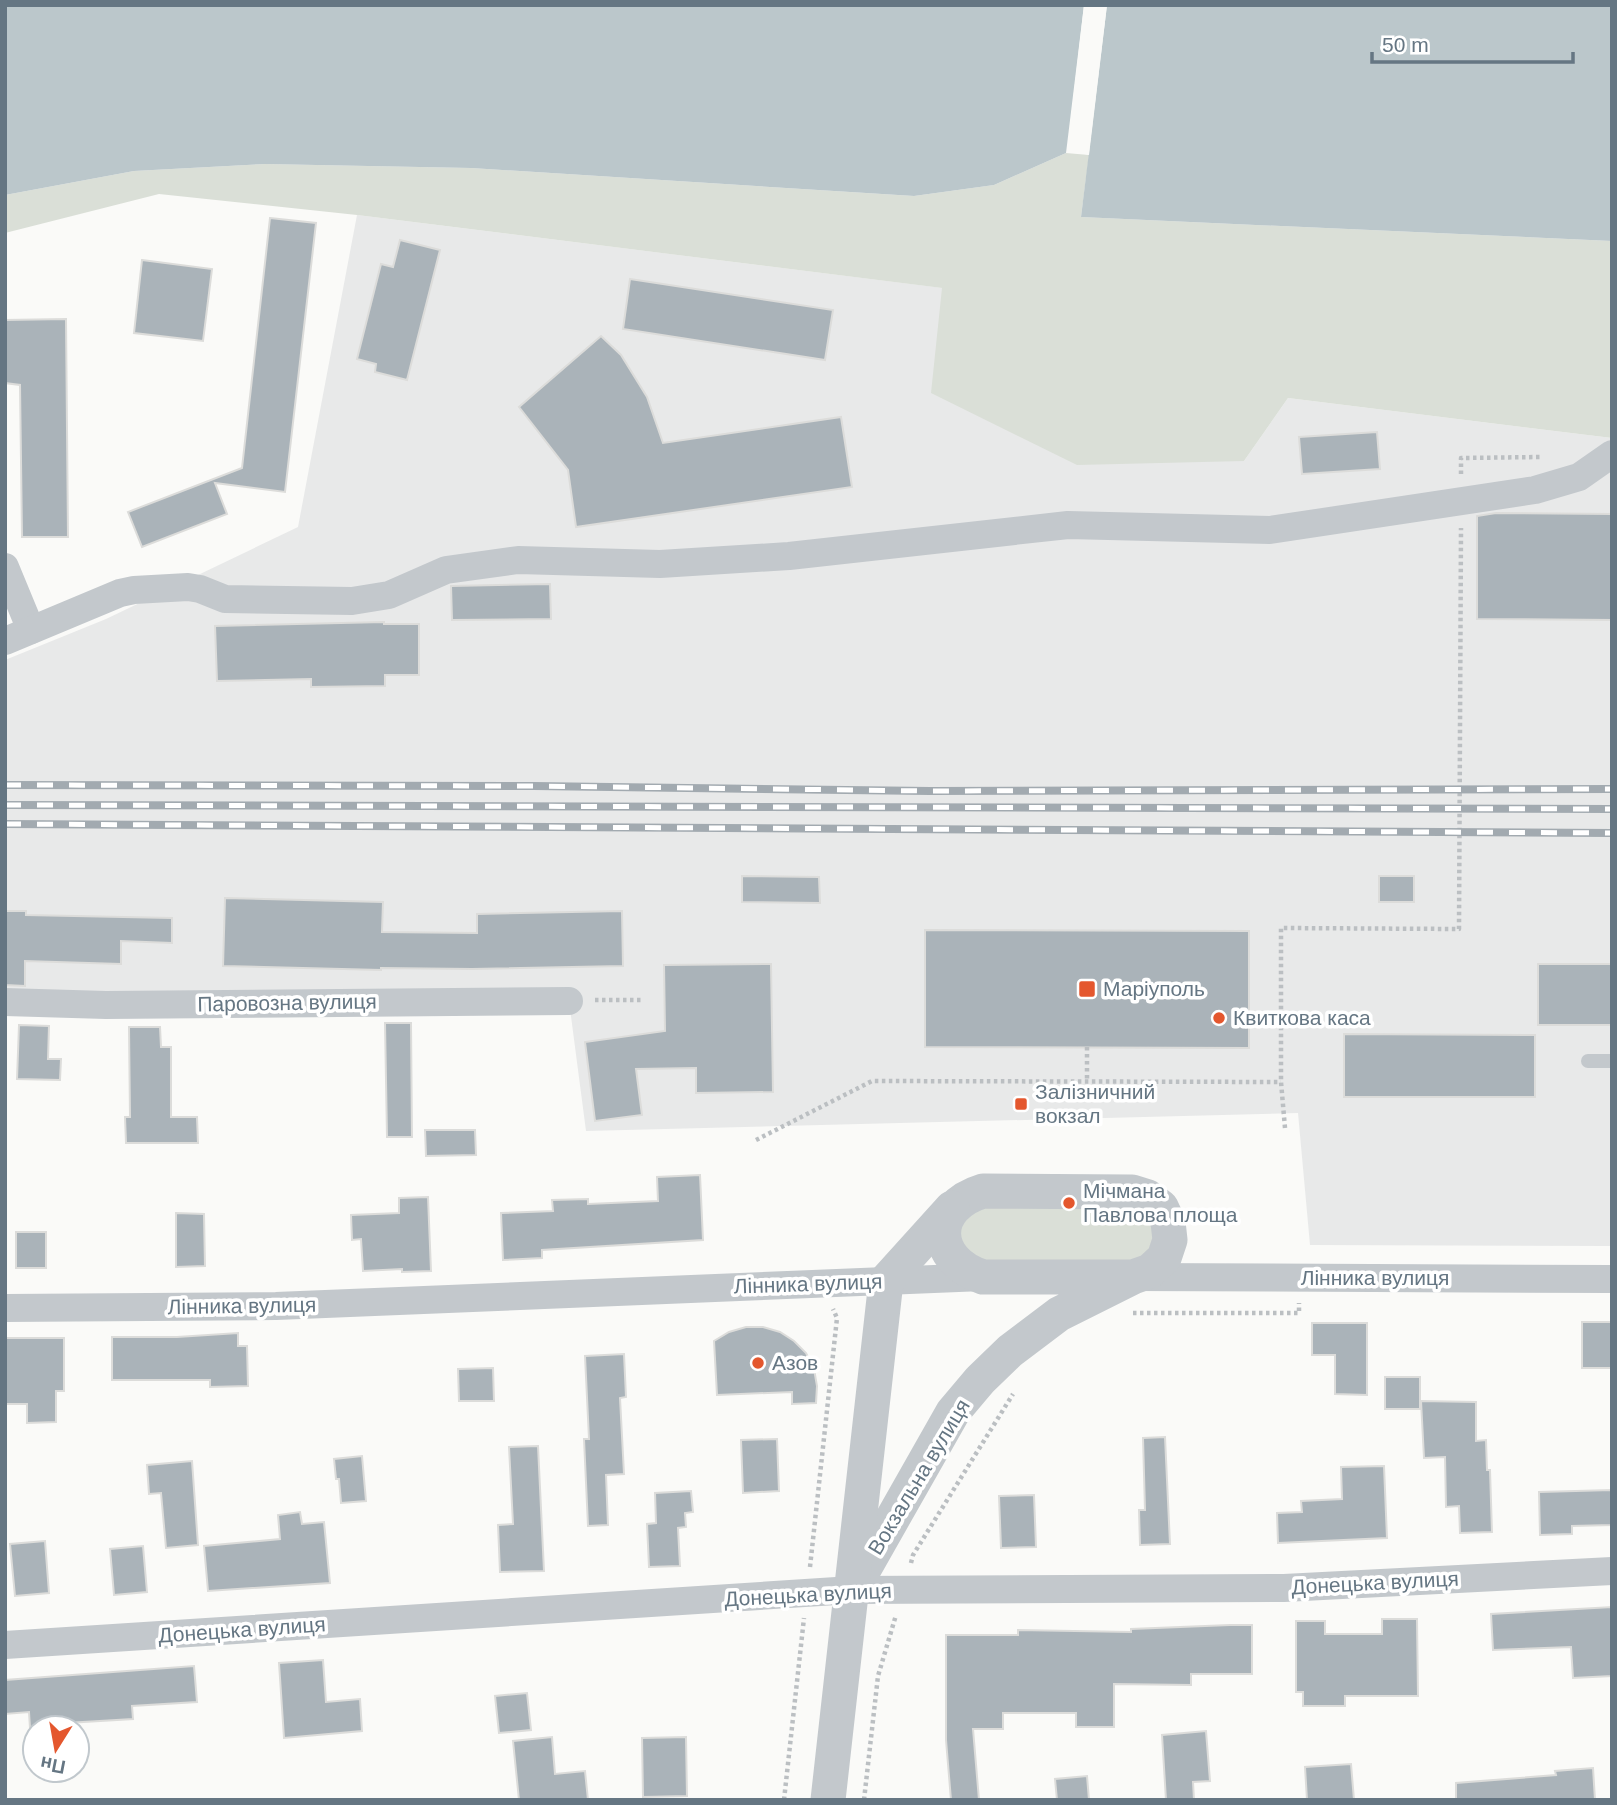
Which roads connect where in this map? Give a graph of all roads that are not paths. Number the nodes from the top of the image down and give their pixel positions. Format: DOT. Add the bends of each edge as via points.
graph roads {
  1 [pos="1612,454"];
  2 [pos="5,566"];
  3 [pos="32,630"];
  4 [pos="5,641"];
  5 [pos="569,1001"];
  6 [pos="5,1002"];
  7 [pos="1612,1061"];
  8 [pos="1588,1062"];
  9 [pos="952,1208"];
  10 [pos="1170,1240"];
  11 [pos="983,1277"];
  12 [pos="1133,1277"];
  13 [pos="1170,1277"];
  14 [pos="1612,1279"];
  15 [pos="886,1281"];
  16 [pos="5,1308"];
  17 [pos="1612,1571"];
  18 [pos="852,1590"];
  19 [pos="5,1645"];
  20 [pos="828,1800"];
  1 -- 3 [label="street" via="1579,477 1535,490 1270,530 1068,525 789,556 660,564 518,560 446,570 388,595 352,601 225,599 188,587 134,590"];
  2 -- 3 [label="street"];
  3 -- 4 [label="street"];
  5 -- 6 [label="street, Паровозна вулиця"];
  7 -- 8 [label="lane"];
  9 -- 10 [label="street" via="965,1196 983,1191 1132,1192 1161,1207"];
  9 -- 11 [label="street" via="944,1225 944,1243 952,1260"];
  9 -- 15 [label="street"];
  10 -- 12 [label="street, Вокзальна вулиця" via="1157,1265"];
  10 -- 13 [label="street"];
  11 -- 12 [label="street, Лінника вулиця"];
  11 -- 15 [label="street, Лінника вулиця"];
  12 -- 13 [label="street, Лінника вулиця"];
  12 -- 18 [label="street, Вокзальна вулиця" via="1059,1314 980,1380 953,1412"];
  13 -- 14 [label="street, Лінника вулиця"];
  15 -- 16 [label="street, Лінника вулиця" via="276,1306"];
  15 -- 18 [label="street, Вокзальна вулиця"];
  17 -- 18 [label="street, Донецька вулиця" via="1284,1587"];
  18 -- 19 [label="street, Донецька вулиця"];
  18 -- 20 [label="street, Вокзальна вулиця"];
}
